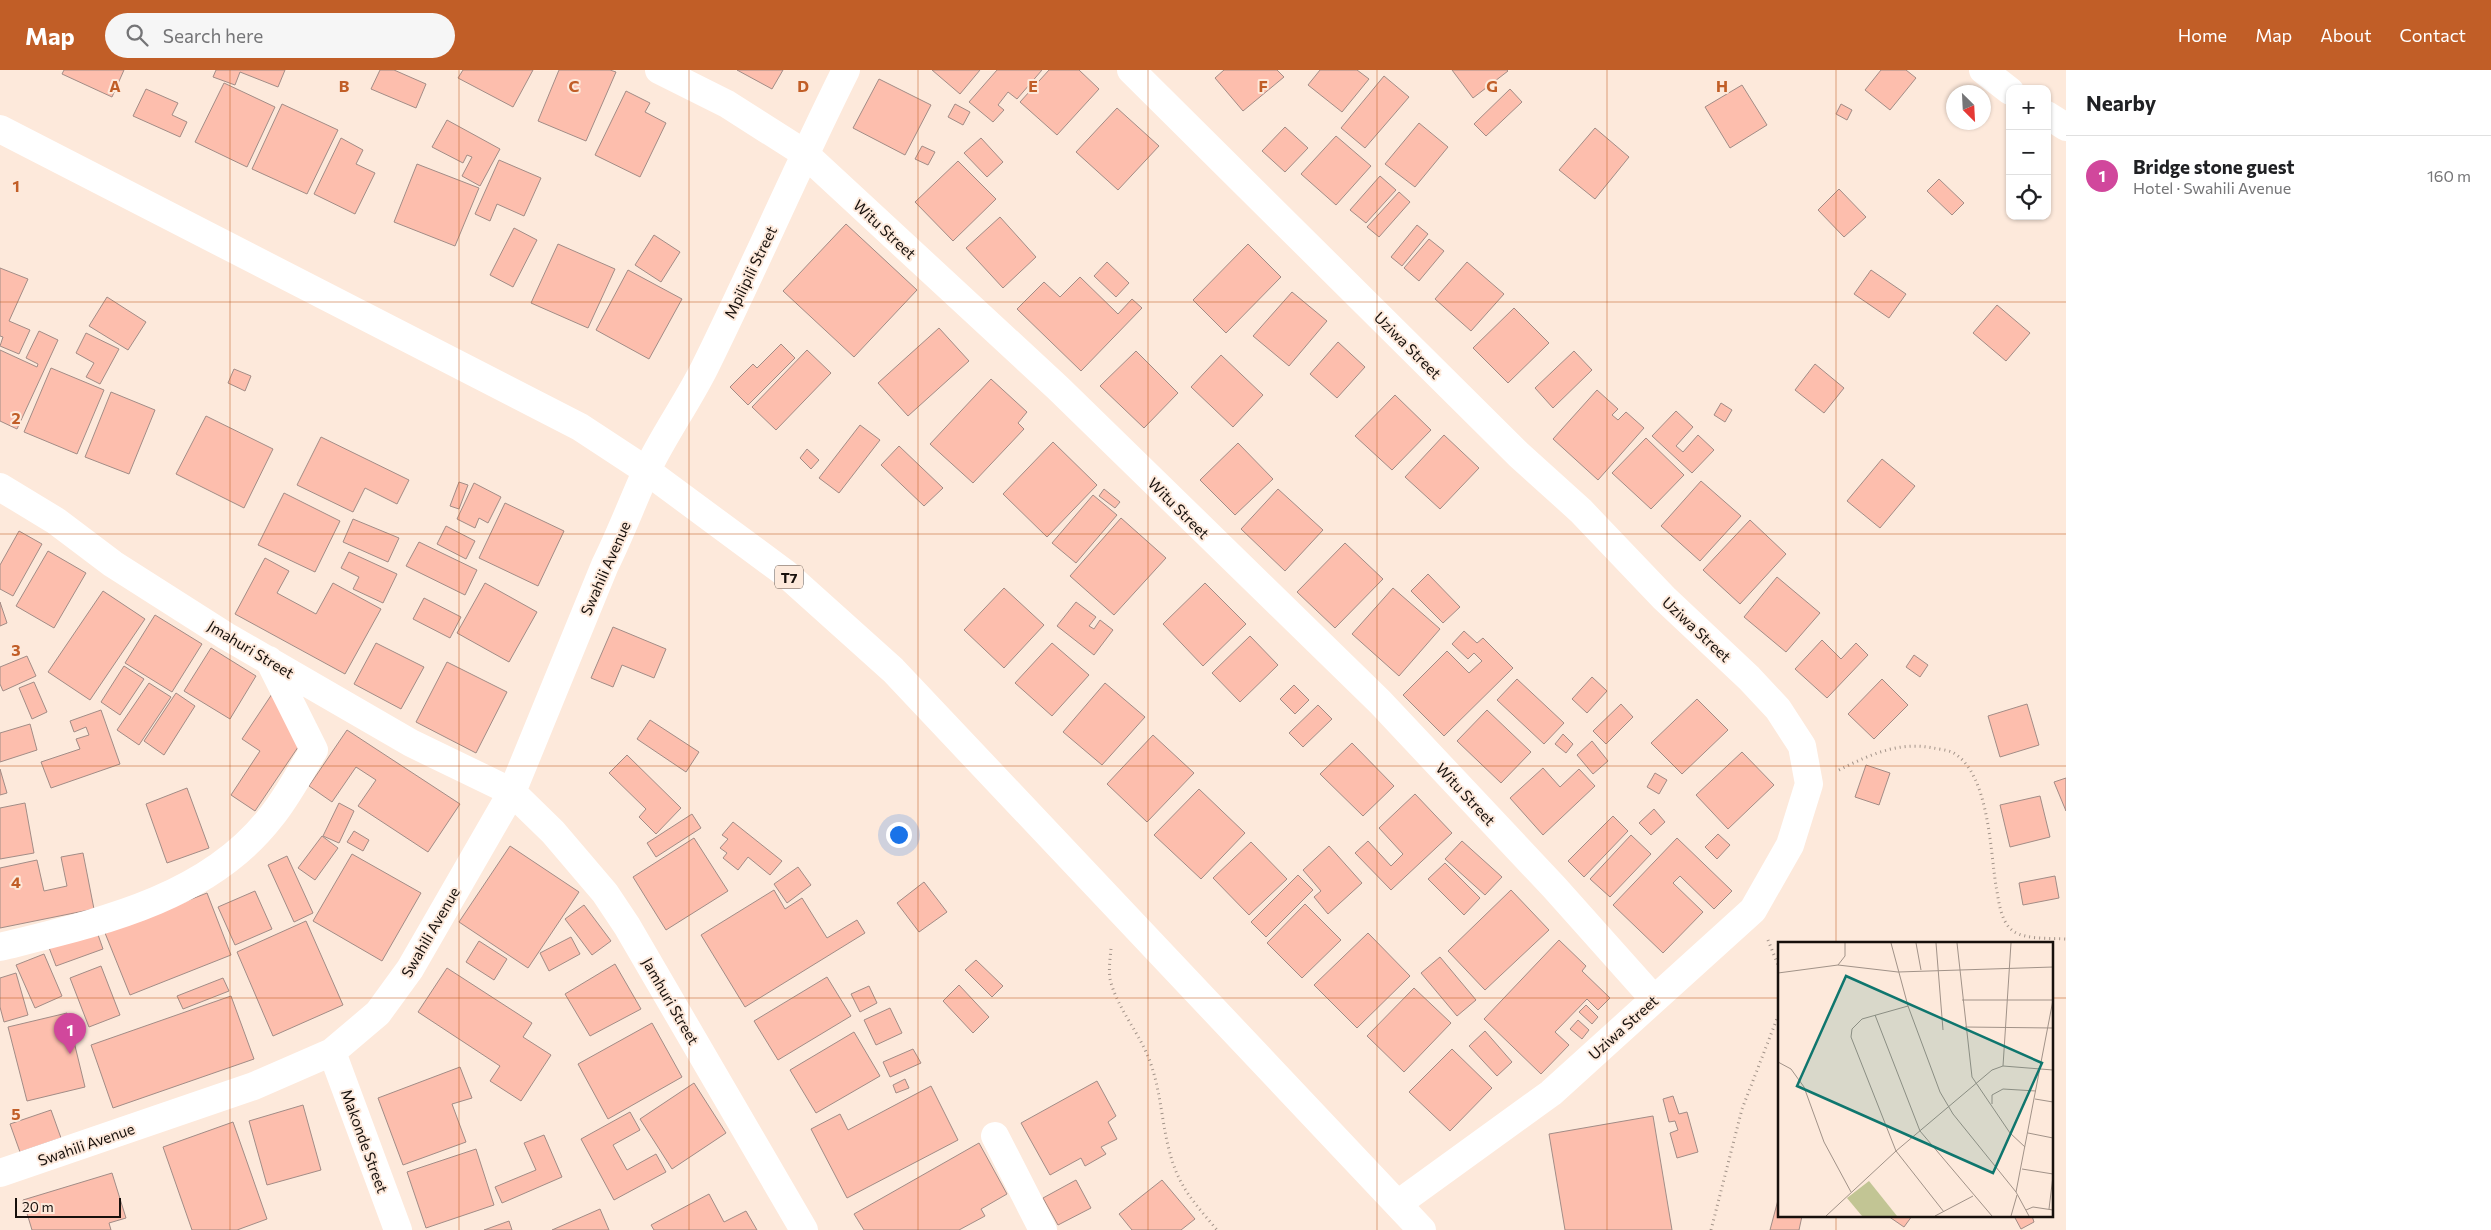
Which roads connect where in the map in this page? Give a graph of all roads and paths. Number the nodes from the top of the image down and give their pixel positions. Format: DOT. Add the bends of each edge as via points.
graph roads {
  1 [pos="659,70"];
  2 [pos="846,70"];
  3 [pos="1131,70"];
  4 [pos="1983,70"];
  5 [pos="2006,88"];
  6 [pos="2051,118"];
  7 [pos="2066,127"];
  8 [pos="0,129"];
  9 [pos="804,153"];
  10 [pos="647,471"];
  11 [pos="0,487"];
  12 [pos="269,660"];
  13 [pos="1808,784"];
  14 [pos="512,792"];
  15 [pos="1115,904"];
  16 [pos="2066,939"];
  17 [pos="0,947"];
  18 [pos="1654,999"];
  19 [pos="1778,1016"];
  20 [pos="332,1052"];
  21 [pos="995,1136"];
  22 [pos="0,1173"];
  23 [pos="1399,1203"];
  24 [pos="398,1230"];
  25 [pos="804,1230"];
  26 [pos="1044,1230"];
  27 [pos="1217,1230"];
  28 [pos="1422,1230"];
  29 [pos="1711,1230"];
  1 -- 9 [label="main road, Witu Street" via="727,104"];
  2 -- 9 [label="main road, Mpilipili Street"];
  3 -- 13 [label="main road, Uziwa Street" via="1519,455 1581,511 1664,598 1749,678 1778,709 1802,746"];
  4 -- 5 [label="main road"];
  6 -- 7 [label="main road"];
  8 -- 10 [label="main road, T7" via="496,382 580,427"];
  9 -- 10 [label="main road, Mpilipili Street" via="784,203 704,368"];
  9 -- 18 [label="main road, Witu Street" via="1058,388 1380,702"];
  10 -- 14 [label="main road, Swahili Avenue"];
  10 -- 15 [label="main road, T7" via="785,573 893,670"];
  11 -- 12 [label="main road, Jmahuri Street" via="56,521 113,564"];
  12 -- 14 [label="main road, Jmahuri Street" via="411,743"];
  12 -- 17 [label="main road" via="314,750 271,818 212,871 175,893 121,914"];
  13 -- 16 [label="path" via="1893,747 1920,745 1952,752 1968,766 1977,784 1986,815 2005,923 2014,932"];
  13 -- 18 [label="main road, Uziwa Street" via="1790,845 1753,910"];
  14 -- 20 [label="main road, Swahili Avenue" via="410,970 378,1013"];
  14 -- 25 [label="main road, Jamhuri Street" via="553,832 605,893 627,926"];
  15 -- 23 [label="main road, T7"];
  15 -- 27 [label="path" via="1109,970 1111,984 1149,1058 1178,1177 1188,1195"];
  18 -- 23 [label="main road, Uziwa Street" via="1551,1093"];
  19 -- 29 [label="path" via="1742,1109"];
  20 -- 22 [label="main road, Swahili Avenue" via="254,1086"];
  20 -- 24 [label="main road, Makonde Street"];
  21 -- 26 [label="main road"];
  23 -- 28 [label="main road, T7"];
}
